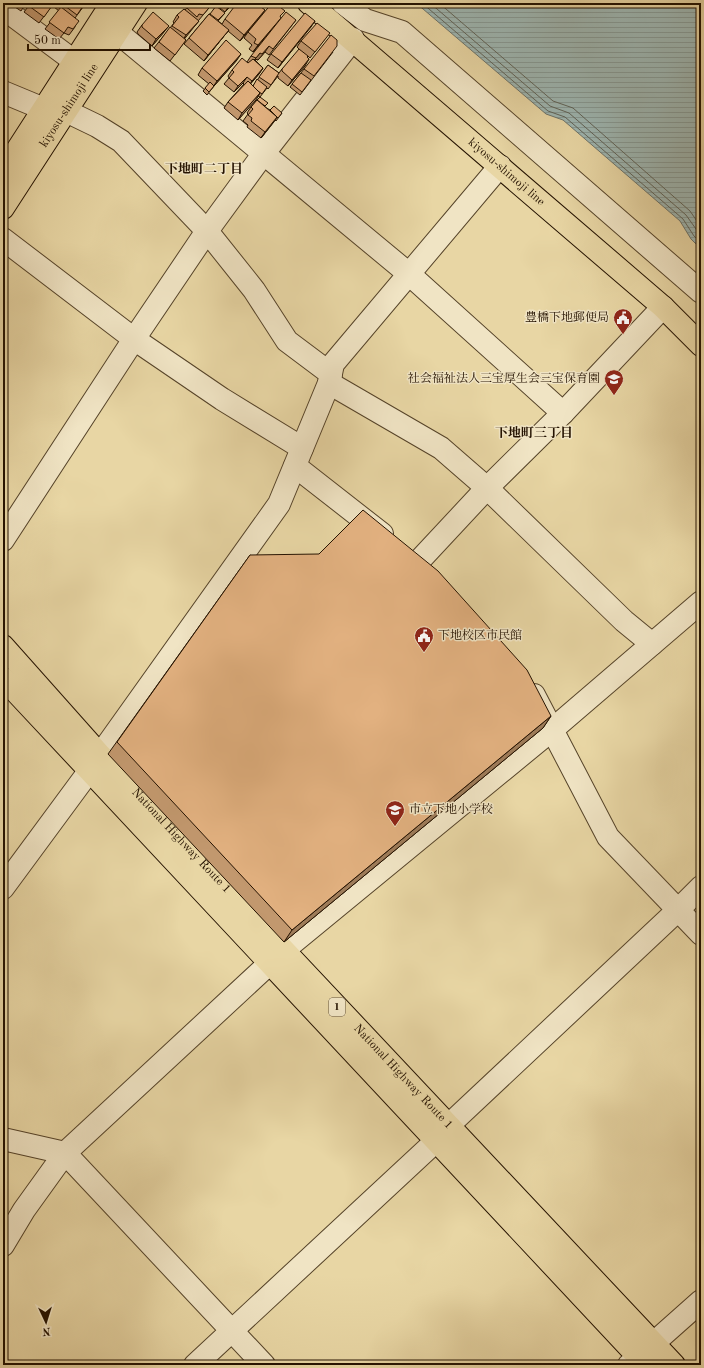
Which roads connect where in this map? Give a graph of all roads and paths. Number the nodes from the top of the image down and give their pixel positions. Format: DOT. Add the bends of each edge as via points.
graph roads {
  1 [pos="112,3"];
  2 [pos="136,3"];
  3 [pos="309,3"];
  4 [pos="343,3"];
  5 [pos="366,3"];
  6 [pos="3,8"];
  7 [pos="117,32"];
  8 [pos="402,32"];
  9 [pos="352,40"];
  10 [pos="74,61"];
  11 [pos="3,92"];
  12 [pos="44,109"];
  13 [pos="66,111"];
  14 [pos="264,153"];
  15 [pos="500,166"];
  16 [pos="3,172"];
  17 [pos="3,208"];
  18 [pos="207,231"];
  19 [pos="3,239"];
  20 [pos="409,274"];
  21 [pos="701,292"];
  22 [pos="663,306"];
  23 [pos="134,339"];
  24 [pos="701,345"];
  25 [pos="330,379"];
  26 [pos="563,413"];
  27 [pos="298,457"];
  28 [pos="486,488"];
  29 [pos="3,540"];
  30 [pos="418,562"];
  31 [pos="434,578"];
  32 [pos="701,602"];
  33 [pos="652,644"];
  34 [pos="3,646"];
  35 [pos="524,677"];
  36 [pos="3,678"];
  37 [pos="553,729"];
  38 [pos="95,762"];
  39 [pos="701,887"];
  40 [pos="3,888"];
  41 [pos="678,910"];
  42 [pos="701,934"];
  43 [pos="277,956"];
  44 [pos="443,1133"];
  45 [pos="3,1139"];
  46 [pos="65,1153"];
  47 [pos="3,1245"];
  48 [pos="701,1301"];
  49 [pos="232,1330"];
  50 [pos="642,1357"];
  51 [pos="195,1365"];
  52 [pos="264,1365"];
  53 [pos="674,1365"];
  1 -- 10 [label="main road, kiyosu-shimoji line"];
  2 -- 7 [label="main road, kiyosu-shimoji line"];
  3 -- 9 [label="main road, kiyosu-shimoji line"];
  4 -- 8 [label="street" via="365,20"];
  5 -- 8 [label="street"];
  6 -- 10 [label="street"];
  7 -- 13 [label="main road, kiyosu-shimoji line"];
  7 -- 14 [label="street"];
  8 -- 21 [label="street"];
  9 -- 14 [label="street"];
  9 -- 15 [label="main road, kiyosu-shimoji line"];
  10 -- 12 [label="main road, kiyosu-shimoji line"];
  11 -- 12 [label="street"];
  12 -- 16 [label="main road, kiyosu-shimoji line"];
  13 -- 17 [label="main road, kiyosu-shimoji line"];
  13 -- 18 [label="street" via="121,141"];
  14 -- 18 [label="street"];
  14 -- 20 [label="street"];
  15 -- 20 [label="street"];
  15 -- 22 [label="main road, kiyosu-shimoji line"];
  18 -- 23 [label="street"];
  18 -- 25 [label="street" via="254,290 287,341"];
  19 -- 23 [label="street"];
  20 -- 25 [label="street" via="333,364"];
  20 -- 26 [label="street"];
  22 -- 24 [label="main road, kiyosu-shimoji line"];
  22 -- 26 [label="street"];
  23 -- 27 [label="street" via="222,399"];
  23 -- 29 [label="street"];
  25 -- 27 [label="street"];
  25 -- 28 [label="street" via="441,448"];
  26 -- 28 [label="street"];
  27 -- 30 [label="street"];
  27 -- 38 [label="street" via="279,504"];
  28 -- 30 [label="street"];
  28 -- 33 [label="street" via="624,621"];
  30 -- 31 [label="street"];
  32 -- 33 [label="street"];
  33 -- 37 [label="street"];
  34 -- 38 [label="main road, National Highway Route 1 / 1"];
  35 -- 37 [label="street"];
  36 -- 38 [label="main road, National Highway Route 1 / 1"];
  37 -- 41 [label="street" via="608,837"];
  37 -- 43 [label="street"];
  38 -- 40 [label="street"];
  38 -- 43 [label="main road, National Highway Route 1 / 1"];
  39 -- 41 [label="street"];
  41 -- 42 [label="street"];
  41 -- 44 [label="street"];
  43 -- 44 [label="main road, National Highway Route 1 / 1"];
  43 -- 46 [label="street"];
  44 -- 49 [label="street"];
  44 -- 50 [label="main road, National Highway Route 1 / 1"];
  45 -- 46 [label="street"];
  46 -- 47 [label="street" via="24,1210"];
  46 -- 49 [label="street"];
  48 -- 50 [label="street"];
  49 -- 51 [label="street"];
  49 -- 52 [label="street"];
  50 -- 53 [label="main road, National Highway Route 1 / 1"];
}
